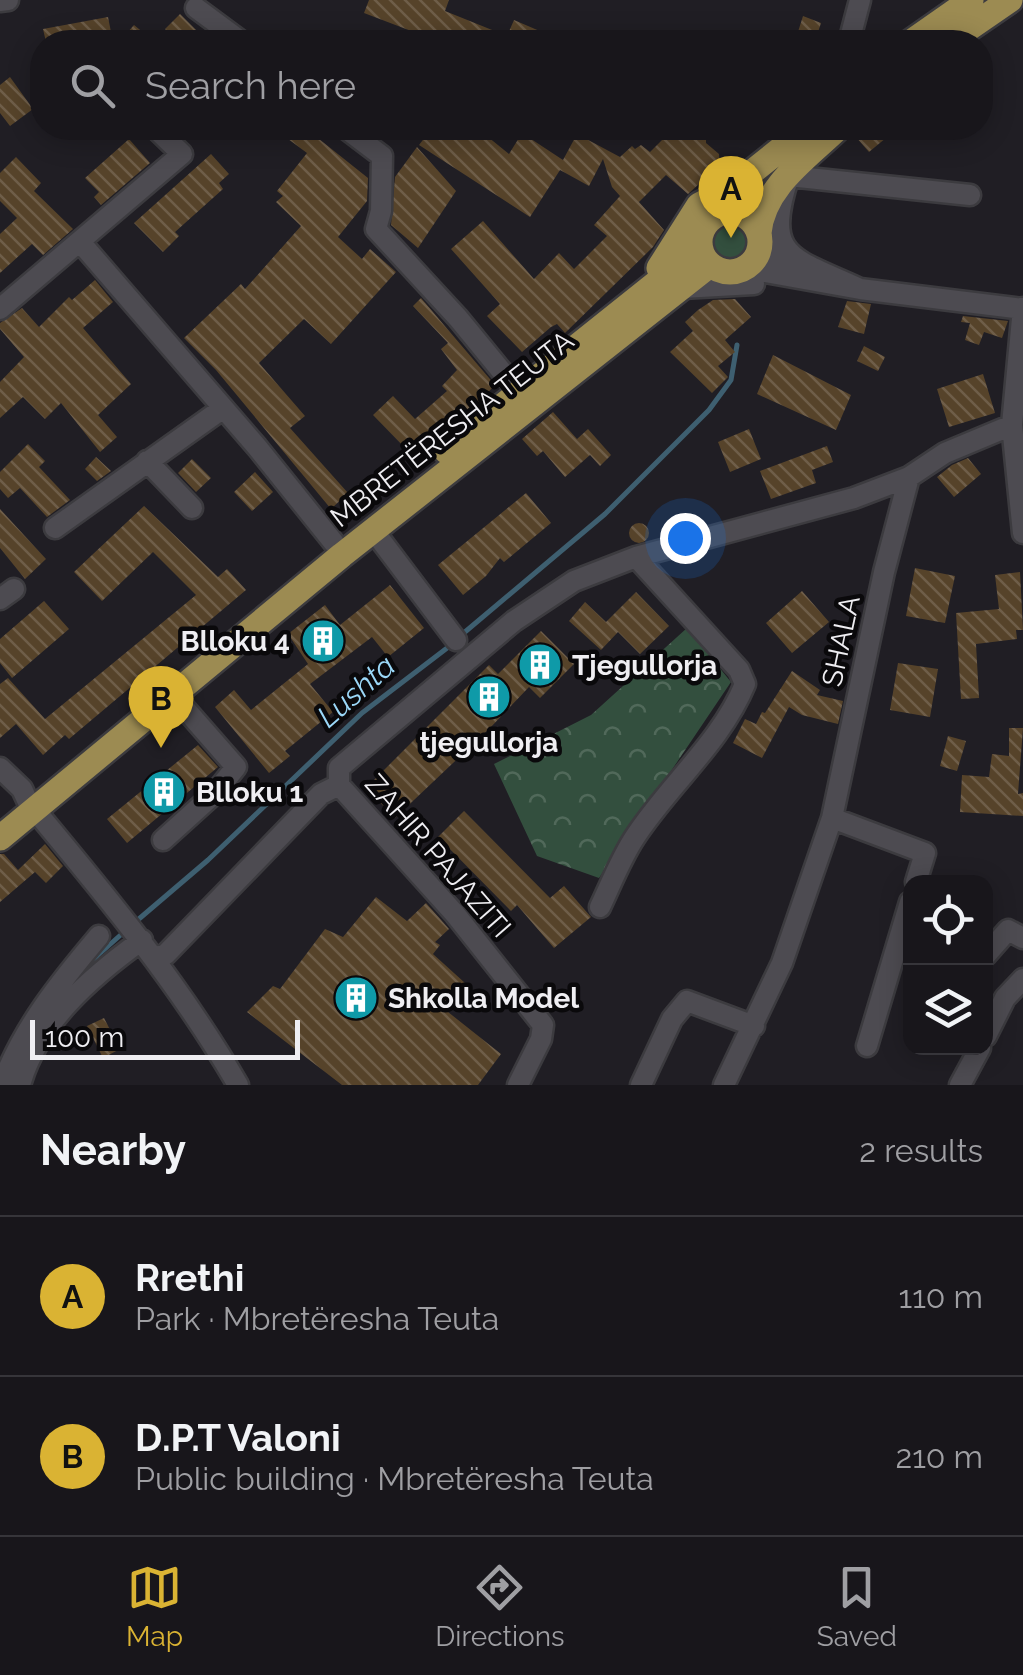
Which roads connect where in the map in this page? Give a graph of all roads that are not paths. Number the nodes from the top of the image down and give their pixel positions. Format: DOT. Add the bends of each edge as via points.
graph roads {
  1 [pos="8,0"];
  2 [pos="971,0"];
  3 [pos="1010,0"];
  4 [pos="0,1"];
  5 [pos="196,8"];
  6 [pos="226,30"];
  7 [pos="928,30"];
  8 [pos="966,30"];
  9 [pos="168,140"];
  10 [pos="361,140"];
  11 [pos="794,140"];
  12 [pos="800,140"];
  13 [pos="826,140"];
  14 [pos="789,176"];
  15 [pos="970,195"];
  16 [pos="724,211"];
  17 [pos="760,240"];
  18 [pos="81,242"];
  19 [pos="715,262"];
  20 [pos="649,286"];
  21 [pos="682,288"];
  22 [pos="860,289"];
  23 [pos="1023,308"];
  24 [pos="0,309"];
  25 [pos="524,399"];
  26 [pos="222,408"];
  27 [pos="1012,425"];
  28 [pos="147,461"];
  29 [pos="909,477"];
  30 [pos="192,508"];
  31 [pos="55,528"];
  32 [pos="373,530"];
  33 [pos="1023,534"];
  34 [pos="334,544"];
  35 [pos="636,557"];
  36 [pos="456,640"];
  37 [pos="173,695"];
  38 [pos="0,768"];
  39 [pos="340,784"];
  40 [pos="31,806"];
  41 [pos="832,818"];
  42 [pos="0,825"];
  43 [pos="0,838"];
  44 [pos="163,840"];
  45 [pos="918,875"];
  46 [pos="600,907"];
  47 [pos="903,925"];
  48 [pos="99,936"];
  49 [pos="139,936"];
  50 [pos="1023,938"];
  51 [pos="993,948"];
  52 [pos="155,958"];
  53 [pos="1023,979"];
  54 [pos="993,1023"];
  55 [pos="754,1026"];
  56 [pos="867,1046"];
  57 [pos="976,1055"];
  58 [pos="2,1085"];
  59 [pos="20,1085"];
  60 [pos="238,1085"];
  61 [pos="518,1085"];
  62 [pos="641,1085"];
  63 [pos="724,1085"];
  64 [pos="960,1085"];
  1 -- 4 [label="street"];
  2 -- 7 [label="main road"];
  3 -- 8 [label="main road"];
  5 -- 6 [label="street"];
  9 -- 18 [label="street" via="182,154"];
  10 -- 25 [label="street" via="382,156 376,229"];
  11 -- 20 [label="main road" via="699,205"];
  12 -- 16 [label="main road" via="754,194"];
  13 -- 14 [label="main road"];
  14 -- 15 [label="street"];
  14 -- 17 [label="main road" via="765,207"];
  14 -- 22 [label="street" via="777,230 790,256"];
  16 -- 17 [label="main road" via="756,225"];
  16 -- 19 [label="main road" via="707,221 699,238"];
  17 -- 19 [label="main road" via="748,266"];
  17 -- 22 [label="street" via="778,262"];
  18 -- 24 [label="street"];
  18 -- 26 [label="street"];
  19 -- 20 [label="main road, MBRETËRESHA TEUTA"];
  19 -- 21 [label="main road, MBRETËRESHA TEUTA"];
  19 -- 22 [label="street"];
  20 -- 25 [label="main road, MBRETËRESHA TEUTA"];
  21 -- 22 [label="street"];
  21 -- 25 [label="main road, MBRETËRESHA TEUTA"];
  22 -- 23 [label="street"];
  23 -- 27 [label="street"];
  25 -- 32 [label="main road, MBRETËRESHA TEUTA"];
  25 -- 34 [label="main road, MBRETËRESHA TEUTA"];
  26 -- 28 [label="street"];
  26 -- 34 [label="street"];
  27 -- 29 [label="street, ZAHIR PAJAZITI" via="945,453"];
  27 -- 33 [label="street"];
  28 -- 30 [label="street"];
  28 -- 31 [label="street"];
  29 -- 35 [label="street, ZAHIR PAJAZITI"];
  29 -- 41 [label="street, SHALA"];
  32 -- 36 [label="street"];
  32 -- 37 [label="main road, MBRETËRESHA TEUTA"];
  34 -- 40 [label="main road, MBRETËRESHA TEUTA"];
  35 -- 39 [label="street, ZAHIR PAJAZITI" via="574,580 514,620 339,768"];
  35 -- 46 [label="street" via="745,684 635,837"];
  37 -- 40 [label="main road, MBRETËRESHA TEUTA"];
  37 -- 44 [label="street" via="236,767"];
  38 -- 40 [label="street"];
  39 -- 52 [label="street" via="322,794"];
  39 -- 61 [label="street, ZAHIR PAJAZITI" via="544,1025"];
  40 -- 42 [label="main road, MBRETËRESHA TEUTA"];
  40 -- 43 [label="main road, MBRETËRESHA TEUTA"];
  40 -- 49 [label="street"];
  41 -- 45 [label="street" via="925,853"];
  41 -- 55 [label="street, SHALA"];
  47 -- 56 [label="street"];
  48 -- 58 [label="street" via="14,1052"];
  49 -- 52 [label="street"];
  49 -- 59 [label="street" via="73,998"];
  50 -- 51 [label="street" via="1008,930"];
  52 -- 60 [label="street"];
  53 -- 54 [label="street"];
  55 -- 62 [label="street" via="687,1001"];
  55 -- 63 [label="street, SHALA"];
  57 -- 64 [label="street"];
}
